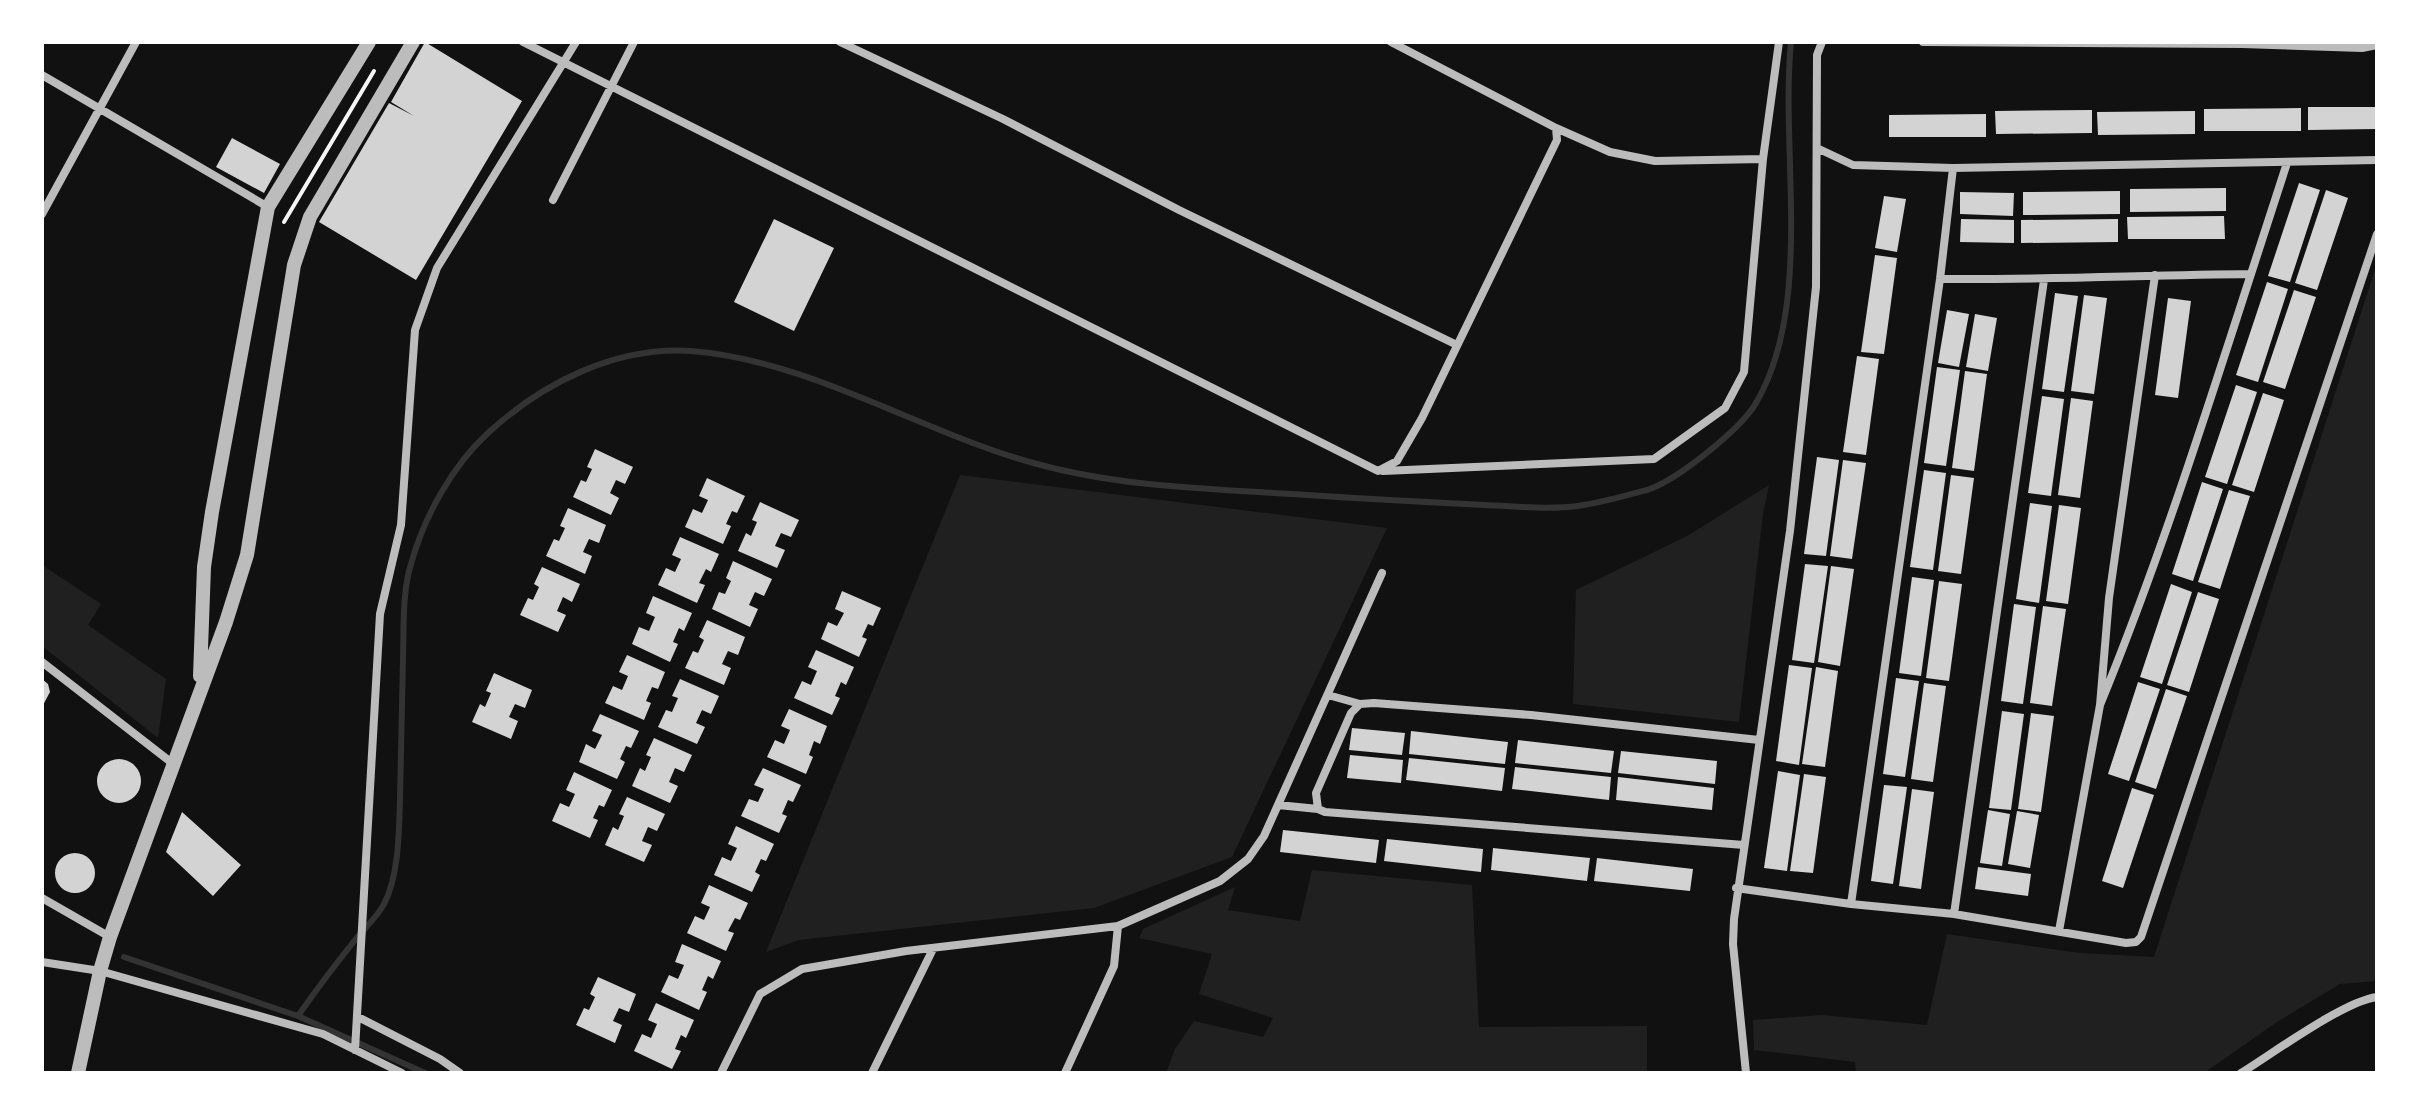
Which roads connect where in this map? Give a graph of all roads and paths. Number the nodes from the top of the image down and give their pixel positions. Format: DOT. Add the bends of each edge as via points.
graph roads {
  1 [pos="136,42"];
  2 [pos="369,42"];
  3 [pos="413,42"];
  4 [pos="523,42"];
  5 [pos="576,42"];
  6 [pos="634,42"];
  7 [pos="840,42"];
  8 [pos="1391,42"];
  9 [pos="1779,42"];
  10 [pos="1822,42"];
  11 [pos="1923,42"];
  12 [pos="2101,42"];
  13 [pos="1962,43"];
  14 [pos="2242,43"];
  15 [pos="2377,45"];
  16 [pos="563,63"];
  17 [pos="42,75"];
  18 [pos="612,87"];
  19 [pos="98,109"];
  20 [pos="1556,128"];
  21 [pos="1819,149"];
  22 [pos="1763,159"];
  23 [pos="2377,160"];
  24 [pos="2287,163"];
  25 [pos="1953,168"];
  26 [pos="553,200"];
  27 [pos="268,207"];
  28 [pos="42,214"];
  29 [pos="2377,234"];
  30 [pos="2251,274"];
  31 [pos="2155,275"];
  32 [pos="1940,279"];
  33 [pos="2044,280"];
  34 [pos="1457,345"];
  35 [pos="1378,471"];
  36 [pos="1382,573"];
  37 [pos="202,604"];
  38 [pos="230,611"];
  39 [pos="42,662"];
  40 [pos="200,688"];
  41 [pos="1328,695"];
  42 [pos="1360,704"];
  43 [pos="2100,705"];
  44 [pos="1759,740"];
  45 [pos="172,763"];
  46 [pos="1278,805"];
  47 [pos="1318,809"];
  48 [pos="1744,845"];
  49 [pos="1736,888"];
  50 [pos="42,898"];
  51 [pos="1851,904"];
  52 [pos="1954,914"];
  53 [pos="1118,926"];
  54 [pos="2059,931"];
  55 [pos="110,937"];
  56 [pos="933,949"];
  57 [pos="42,962"];
  58 [pos="100,971"];
  59 [pos="2377,997"];
  60 [pos="358,1017"];
  61 [pos="355,1050"];
  62 [pos="78,1073"];
  63 [pos="402,1073"];
  64 [pos="460,1073"];
  65 [pos="721,1073"];
  66 [pos="872,1073"];
  67 [pos="1065,1073"];
  68 [pos="1746,1073"];
  69 [pos="2241,1073"];
  1 -- 19 [label="street"];
  2 -- 27 [label="street"];
  3 -- 38 [label="street" via="310,217 298,253 247,555"];
  4 -- 16 [label="street"];
  5 -- 16 [label="street"];
  6 -- 18 [label="street"];
  7 -- 34 [label="street"];
  8 -- 20 [label="street"];
  9 -- 22 [label="street"];
  10 -- 21 [label="street" via="1817,55"];
  11 -- 13 [label="street"];
  12 -- 13 [label="street"];
  12 -- 14 [label="street"];
  14 -- 15 [label="street"];
  16 -- 18 [label="street"];
  16 -- 60 [label="street" via="437,268 415,330 401,525 380,614"];
  17 -- 19 [label="street"];
  18 -- 26 [label="street"];
  18 -- 35 [label="street"];
  19 -- 27 [label="street"];
  19 -- 28 [label="street"];
  20 -- 22 [label="street" via="1610,152 1655,161"];
  20 -- 34 [label="street" via="1557,140"];
  21 -- 25 [label="street" via="1853,165"];
  21 -- 44 [label="street" via="1816,287 1790,531"];
  22 -- 35 [label="street" via="1744,372 1725,408 1654,459"];
  23 -- 24 [label="street"];
  24 -- 25 [label="street"];
  24 -- 30 [label="street"];
  25 -- 32 [label="street"];
  27 -- 37 [label="street" via="212,512"];
  29 -- 54 [label="street" via="2141,937 2126,943"];
  30 -- 31 [label="street"];
  30 -- 43 [label="street" via="2158,556"];
  31 -- 33 [label="street"];
  31 -- 43 [label="street" via="2109,598"];
  32 -- 33 [label="street"];
  32 -- 51 [label="street"];
  33 -- 52 [label="street"];
  34 -- 35 [label="street" via="1397,461"];
  36 -- 41 [label="street"];
  37 -- 38 [label="street"];
  37 -- 40 [label="street"];
  38 -- 40 [label="street"];
  39 -- 45 [label="street"];
  40 -- 45 [label="street"];
  41 -- 42 [label="street"];
  41 -- 46 [label="street"];
  42 -- 44 [label="street" via="1531,715"];
  42 -- 47 [label="street" via="1351,713 1316,793"];
  43 -- 54 [label="street"];
  44 -- 48 [label="street"];
  45 -- 55 [label="street"];
  46 -- 47 [label="street"];
  46 -- 53 [label="street" via="1248,859 1220,881"];
  47 -- 48 [label="street"];
  48 -- 49 [label="street"];
  49 -- 51 [label="street"];
  49 -- 68 [label="street" via="1733,944"];
  50 -- 55 [label="street"];
  51 -- 52 [label="street"];
  52 -- 54 [label="street"];
  53 -- 56 [label="street"];
  53 -- 67 [label="street" via="1114,966"];
  55 -- 58 [label="street"];
  56 -- 65 [label="street" via="802,969 760,994"];
  56 -- 66 [label="street"];
  57 -- 58 [label="street"];
  58 -- 61 [label="street" via="323,1034"];
  58 -- 62 [label="street"];
  59 -- 69 [label="street" via="2336,1013"];
  60 -- 61 [label="street"];
  60 -- 64 [label="street"];
  61 -- 63 [label="street"];
}
